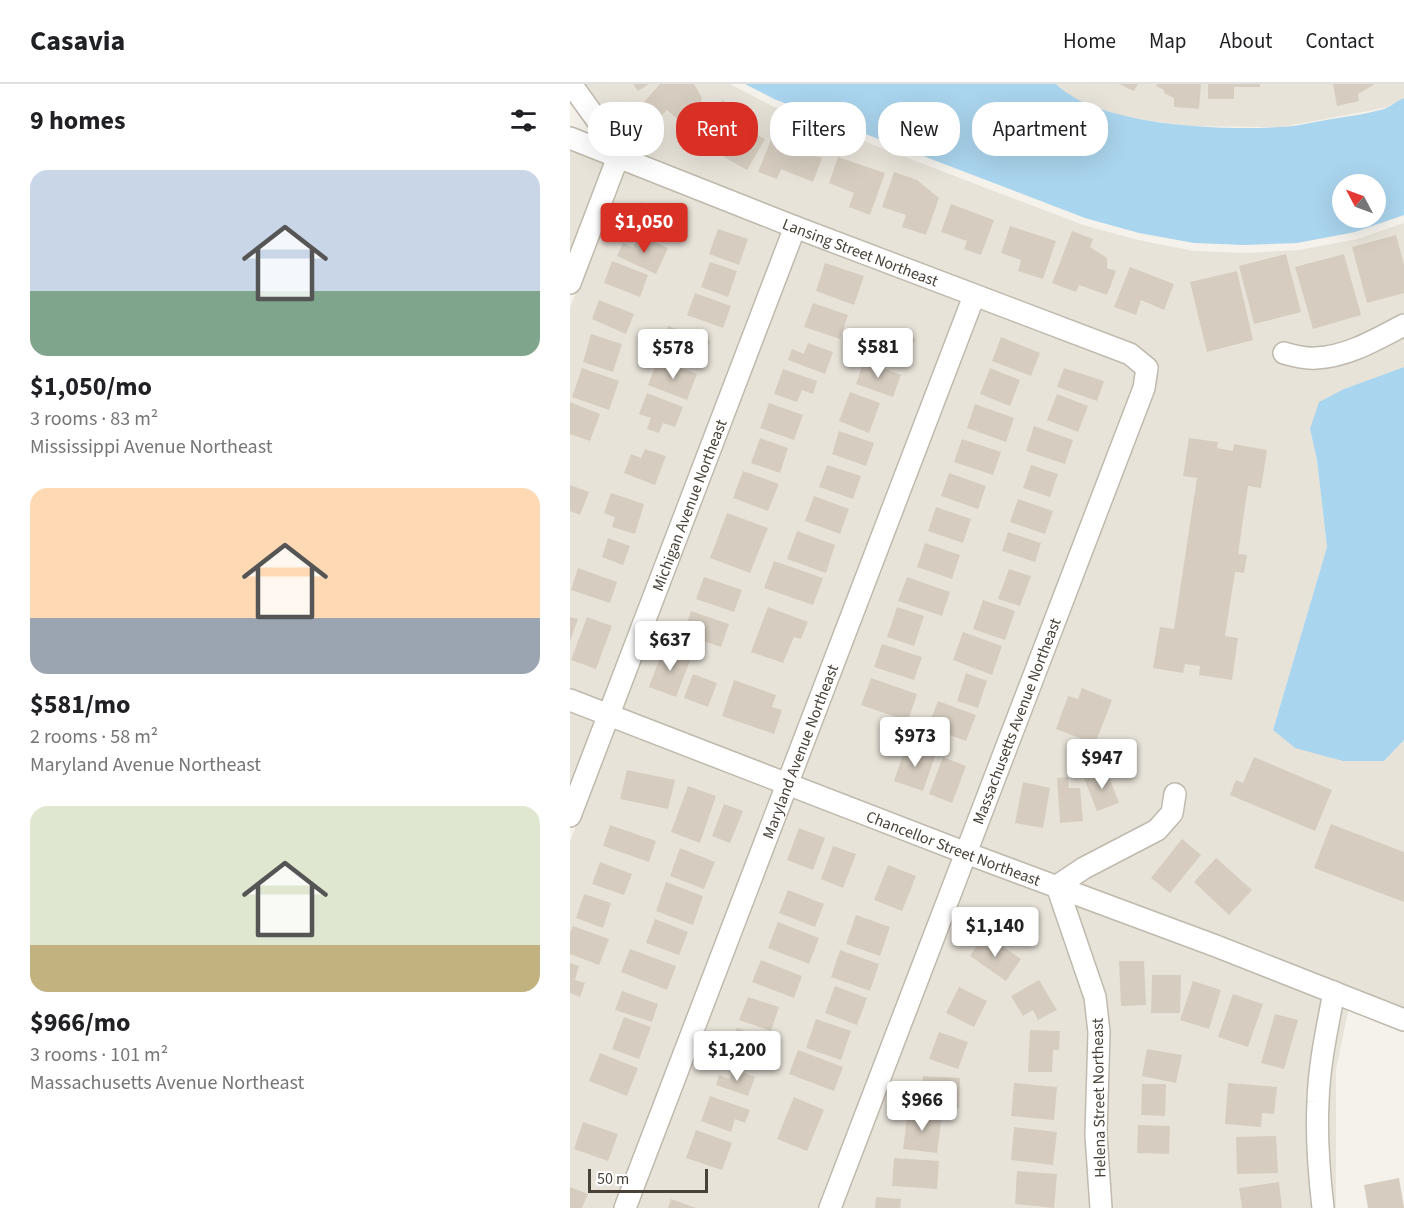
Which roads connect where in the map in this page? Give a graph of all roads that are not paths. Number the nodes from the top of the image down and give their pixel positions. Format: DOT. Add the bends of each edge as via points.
graph roads {
  1 [pos="571,84"];
  2 [pos="570,138"];
  3 [pos="618,157"];
  4 [pos="795,227"];
  5 [pos="570,283"];
  6 [pos="974,296"];
  7 [pos="1404,325"];
  8 [pos="1284,353"];
  9 [pos="1147,368"];
  10 [pos="570,700"];
  11 [pos="609,715"];
  12 [pos="788,783"];
  13 [pos="1175,794"];
  14 [pos="570,816"];
  15 [pos="966,853"];
  16 [pos="1057,886"];
  17 [pos="1334,993"];
  18 [pos="1404,1020"];
  19 [pos="625,1208"];
  20 [pos="830,1208"];
  21 [pos="1101,1208"];
  22 [pos="1323,1208"];
  1 -- 3 [label="street"];
  2 -- 3 [label="street, Lansing Street Northeast"];
  3 -- 4 [label="street, Lansing Street Northeast"];
  3 -- 5 [label="street"];
  4 -- 6 [label="street, Lansing Street Northeast"];
  4 -- 11 [label="street, Michigan Avenue Northeast"];
  6 -- 9 [label="street, Lansing Street Northeast" via="1130,354"];
  6 -- 12 [label="street, Maryland Avenue Northeast"];
  7 -- 8 [label="street" via="1340,354 1317,358"];
  9 -- 15 [label="street, Massachusetts Avenue Northeast" via="1144,388"];
  10 -- 11 [label="street, Chancellor Street Northeast"];
  11 -- 12 [label="street, Chancellor Street Northeast"];
  11 -- 14 [label="street, Michigan Avenue Northeast"];
  12 -- 15 [label="street, Chancellor Street Northeast"];
  12 -- 19 [label="street, Maryland Avenue Northeast"];
  13 -- 16 [label="street" via="1172,813 1158,830"];
  15 -- 16 [label="street, Chancellor Street Northeast"];
  15 -- 20 [label="street, Massachusetts Avenue Northeast"];
  16 -- 17 [label="street, Chancellor Street Northeast"];
  16 -- 21 [label="street, Helena Street Northeast" via="1095,997 1099,1032 1096,1135"];
  17 -- 18 [label="street, Chancellor Street Northeast"];
  17 -- 22 [label="street" via="1318,1102 1317,1153"];
}
